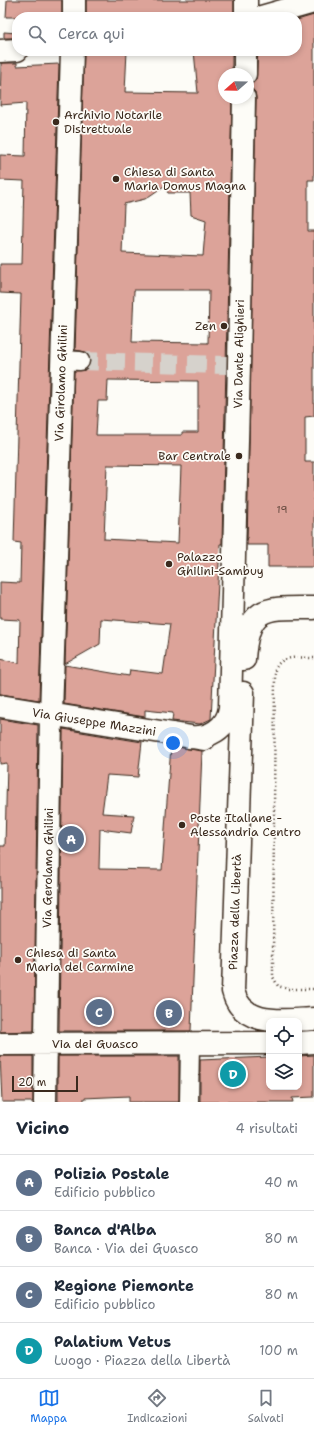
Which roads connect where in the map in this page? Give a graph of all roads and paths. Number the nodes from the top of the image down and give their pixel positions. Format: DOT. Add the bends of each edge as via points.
graph roads {
  1 [pos="74,0"];
  2 [pos="246,0"];
  3 [pos="314,2"];
  4 [pos="74,12"];
  5 [pos="246,12"];
  6 [pos="279,12"];
  7 [pos="12,50"];
  8 [pos="0,51"];
  9 [pos="72,56"];
  10 [pos="245,56"];
  11 [pos="245,68"];
  12 [pos="244,104"];
  13 [pos="314,608"];
  14 [pos="246,642"];
  15 [pos="314,658"];
  16 [pos="0,706"];
  17 [pos="235,711"];
  18 [pos="51,715"];
  19 [pos="314,989"];
  20 [pos="314,1019"];
  21 [pos="302,1042"];
  22 [pos="314,1042"];
  23 [pos="266,1043"];
  24 [pos="0,1044"];
  25 [pos="45,1044"];
  26 [pos="190,1044"];
  27 [pos="45,1102"];
  28 [pos="189,1102"];
  1 -- 4 [label="street"];
  2 -- 5 [label="street"];
  3 -- 6 [label="street"];
  7 -- 8 [label="street"];
  9 -- 18 [label="street, Via Girolamo Ghilini" via="71,361"];
  10 -- 11 [label="street"];
  12 -- 17 [label="street, Via Dante Alighieri" via="234,365"];
  13 -- 14 [label="street, Piazza della Libertà" via="278,608 263,613 251,624"];
  14 -- 17 [label="street, Piazza della Libertà"];
  14 -- 20 [label="street, Piazza della Libertà" via="233,988 240,1006 257,1018"];
  15 -- 19 [label="path" via="286,658 280,661 275,670 273,962 273,977 278,986 288,989"];
  16 -- 18 [label="street, Via Giuseppe Mazzini"];
  17 -- 18 [label="street, Via Giuseppe Mazzini" via="233,726 223,735 208,740"];
  18 -- 25 [label="street, Via Gerolamo Ghilini"];
  21 -- 22 [label="street"];
  23 -- 26 [label="street"];
  24 -- 25 [label="street, Via dei Guasco"];
  25 -- 26 [label="street, Via dei Guasco"];
  25 -- 27 [label="street, Via Gerolamo Ghilini"];
  26 -- 28 [label="street"];
}
